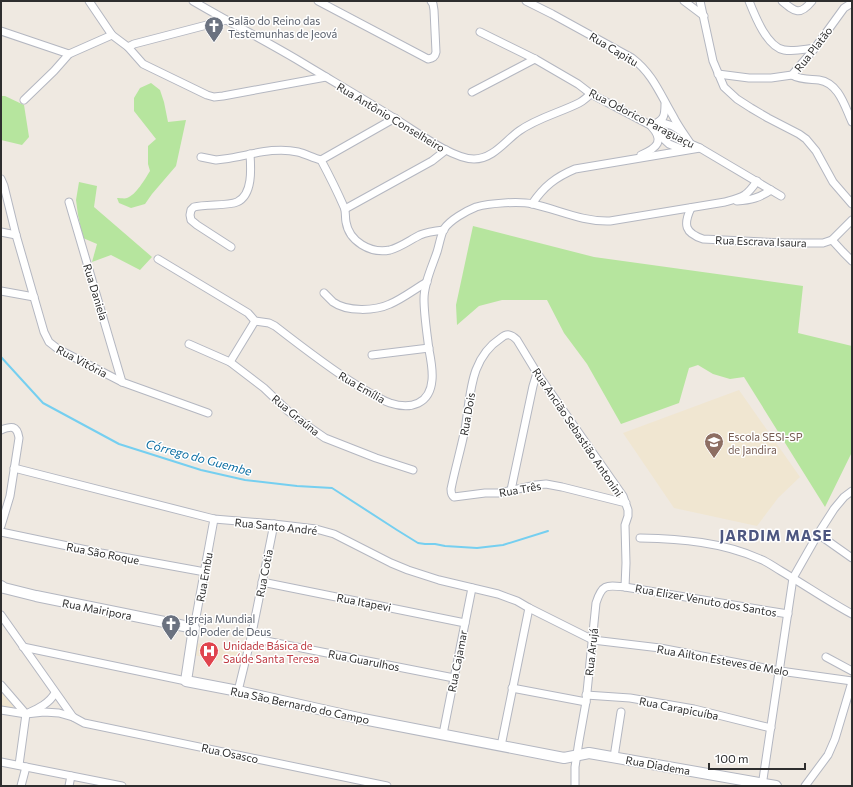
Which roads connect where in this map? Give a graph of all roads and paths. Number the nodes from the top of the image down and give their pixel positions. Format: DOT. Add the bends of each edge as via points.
graph roads {
  1 [pos="89,1"];
  2 [pos="193,1"];
  3 [pos="318,1"];
  4 [pos="431,1"];
  5 [pos="526,1"];
  6 [pos="684,1"];
  7 [pos="700,1"];
  8 [pos="749,1"];
  9 [pos="782,1"];
  10 [pos="812,1"];
  11 [pos="852,3"];
  12 [pos="704,16"];
  13 [pos="226,20"];
  14 [pos="1,31"];
  15 [pos="480,32"];
  16 [pos="112,35"];
  17 [pos="128,47"];
  18 [pos="815,48"];
  19 [pos="70,54"];
  20 [pos="535,59"];
  21 [pos="718,74"];
  22 [pos="792,75"];
  23 [pos="326,78"];
  24 [pos="472,92"];
  25 [pos="591,94"];
  26 [pos="24,100"];
  27 [pos="665,102"];
  28 [pos="395,118"];
  29 [pos="660,122"];
  30 [pos="852,122"];
  31 [pos="651,126"];
  32 [pos="683,132"];
  33 [pos="657,133"];
  34 [pos="690,143"];
  35 [pos="700,148"];
  36 [pos="446,150"];
  37 [pos="685,150"];
  38 [pos="250,154"];
  39 [pos="201,157"];
  40 [pos="321,160"];
  41 [pos="624,161"];
  42 [pos="1,179"];
  43 [pos="757,181"];
  44 [pos="771,190"];
  45 [pos="781,196"];
  46 [pos="69,202"];
  47 [pos="725,202"];
  48 [pos="532,204"];
  49 [pos="852,204"];
  50 [pos="691,208"];
  51 [pos="345,209"];
  52 [pos="852,220"];
  53 [pos="444,230"];
  54 [pos="1,232"];
  55 [pos="16,235"];
  56 [pos="832,240"];
  57 [pos="231,247"];
  58 [pos="158,259"];
  59 [pos="852,261"];
  60 [pos="426,282"];
  61 [pos="1,292"];
  62 [pos="324,293"];
  63 [pos="34,297"];
  64 [pos="255,321"];
  65 [pos="506,335"];
  66 [pos="189,344"];
  67 [pos="429,348"];
  68 [pos="372,355"];
  69 [pos="230,362"];
  70 [pos="538,373"];
  71 [pos="122,382"];
  72 [pos="208,413"];
  73 [pos="1,430"];
  74 [pos="14,468"];
  75 [pos="413,470"];
  76 [pos="511,490"];
  77 [pos="852,491"];
  78 [pos="461,496"];
  79 [pos="626,503"];
  80 [pos="214,519"];
  81 [pos="274,524"];
  82 [pos="1,526"];
  83 [pos="1,532"];
  84 [pos="818,534"];
  85 [pos="640,538"];
  86 [pos="852,558"];
  87 [pos="205,572"];
  88 [pos="793,578"];
  89 [pos="262,582"];
  90 [pos="1,586"];
  91 [pos="625,586"];
  92 [pos="472,588"];
  93 [pos="529,608"];
  94 [pos="788,614"];
  95 [pos="852,614"];
  96 [pos="1,615"];
  97 [pos="465,623"];
  98 [pos="4,626"];
  99 [pos="194,628"];
  100 [pos="251,638"];
  101 [pos="593,640"];
  102 [pos="23,647"];
  103 [pos="826,657"];
  104 [pos="780,671"];
  105 [pos="852,671"];
  106 [pos="454,678"];
  107 [pos="186,681"];
  108 [pos="852,681"];
  109 [pos="1,685"];
  110 [pos="512,688"];
  111 [pos="238,691"];
  112 [pos="55,693"];
  113 [pos="586,698"];
  114 [pos="1,710"];
  115 [pos="621,712"];
  116 [pos="26,714"];
  117 [pos="73,717"];
  118 [pos="771,728"];
  119 [pos="443,734"];
  120 [pos="501,746"];
  121 [pos="577,755"];
  122 [pos="614,757"];
  123 [pos="1,762"];
  124 [pos="22,766"];
  125 [pos="71,776"];
  126 [pos="763,784"];
  127 [pos="21,786"];
  128 [pos="69,786"];
  129 [pos="119,786"];
  130 [pos="387,786"];
  131 [pos="575,786"];
  132 [pos="776,786"];
  133 [pos="805,786"];
  1 -- 16 [label="street"];
  2 -- 13 [label="street, Rua Antônio Conselheiro"];
  3 -- 4 [label="street" via="428,59 435,56 436,52 434,10"];
  5 -- 27 [label="street, Rua Capitu" via="632,58 648,74"];
  6 -- 12 [label="street"];
  7 -- 12 [label="street"];
  8 -- 18 [label="street" via="765,34 776,46 783,50"];
  9 -- 10 [label="street" via="791,9 799,11"];
  11 -- 18 [label="street, Rua Platão" via="844,8"];
  12 -- 21 [label="street" via="712,61"];
  13 -- 17 [label="street"];
  13 -- 23 [label="street, Rua Antônio Conselheiro"];
  14 -- 19 [label="street"];
  15 -- 20 [label="street, Rua Odorico Paraguaçu"];
  16 -- 17 [label="street"];
  16 -- 19 [label="street"];
  17 -- 23 [label="street" via="143,64 207,96 229,95"];
  18 -- 22 [label="street, Rua Platão"];
  19 -- 26 [label="street"];
  20 -- 24 [label="street"];
  20 -- 25 [label="street, Rua Odorico Paraguaçu"];
  21 -- 22 [label="street, Rua Platão" via="750,78"];
  21 -- 49 [label="street" via="724,87 737,99 806,139 816,151 833,182"];
  22 -- 30 [label="street" via="798,79 820,80 832,85"];
  23 -- 28 [label="street, Rua Antônio Conselheiro"];
  25 -- 31 [label="street, Rua Odorico Paraguaçu"];
  25 -- 36 [label="street, Rua Antônio Conselheiro" via="580,102 536,121 489,156 467,159"];
  27 -- 29 [label="street" via="665,115"];
  27 -- 32 [label="street, Rua Capitu"];
  28 -- 36 [label="street, Rua Antônio Conselheiro"];
  28 -- 40 [label="street"];
  29 -- 31 [label="street"];
  29 -- 32 [label="street"];
  31 -- 33 [label="street"];
  31 -- 34 [label="street, Rua Odorico Paraguaçu"];
  32 -- 34 [label="street, Rua Capitu"];
  33 -- 37 [label="street" via="669,144"];
  33 -- 41 [label="street" via="658,142 652,150"];
  34 -- 35 [label="street, Rua Odorico Paraguaçu"];
  35 -- 37 [label="street"];
  35 -- 43 [label="street, Rua Odorico Paraguaçu"];
  36 -- 51 [label="street"];
  37 -- 41 [label="street"];
  38 -- 39 [label="street" via="216,160"];
  38 -- 40 [label="street" via="287,150"];
  38 -- 57 [label="street" via="250,180 243,198 236,202 194,206 191,210 191,220"];
  40 -- 51 [label="street"];
  41 -- 48 [label="street" via="566,172 551,182"];
  42 -- 55 [label="street, Rua Vitória"];
  43 -- 44 [label="street, Rua Odorico Paraguaçu"];
  43 -- 47 [label="street" via="742,197"];
  44 -- 45 [label="street, Rua Odorico Paraguaçu"];
  44 -- 47 [label="street" via="754,199"];
  46 -- 71 [label="street, Rua Daniela"];
  47 -- 50 [label="street, Rua Emília"];
  48 -- 50 [label="street, Rua Emília" via="599,222"];
  48 -- 53 [label="street, Rua Emília" via="504,203 476,207 451,222"];
  50 -- 56 [label="street, Rua Escrava Isaura" via="687,221 689,232 703,239 784,243 824,243"];
  51 -- 53 [label="street" via="349,232 362,245 377,250 391,250 428,232"];
  52 -- 56 [label="street"];
  53 -- 60 [label="street, Rua Emília"];
  54 -- 55 [label="street"];
  55 -- 63 [label="street, Rua Vitória"];
  56 -- 59 [label="street"];
  58 -- 64 [label="street, Rua Emília" via="248,313"];
  60 -- 62 [label="street" via="389,305 370,309 344,307 333,302"];
  60 -- 67 [label="street, Rua Emília" via="424,310"];
  61 -- 63 [label="street"];
  63 -- 71 [label="street, Rua Vitória" via="49,342"];
  64 -- 67 [label="street, Rua Emília" via="275,326 339,375 368,392 401,405 409,406 422,402 431,388 432,362"];
  64 -- 69 [label="street"];
  65 -- 70 [label="street, Rua Ancião Sebastião Antonini" via="511,335 516,340"];
  65 -- 78 [label="street, Rua Dois" via="492,344 475,370 465,430 451,489 452,496"];
  66 -- 69 [label="street, Rua Graúna"];
  67 -- 68 [label="street"];
  69 -- 75 [label="street, Rua Graúna" via="325,438"];
  70 -- 76 [label="street"];
  70 -- 79 [label="street, Rua Ancião Sebastião Antonini" via="624,496"];
  71 -- 72 [label="street, Rua Vitória"];
  73 -- 74 [label="street" via="11,427 17,430 19,438"];
  74 -- 80 [label="street, Rua Santo André"];
  74 -- 82 [label="street" via="10,496"];
  76 -- 78 [label="street, Rua Três"];
  76 -- 79 [label="street, Rua Três" via="546,484"];
  77 -- 84 [label="street" via="844,496"];
  79 -- 91 [label="street, Rua Ancião Sebastião Antonini" via="628,516 625,525"];
  80 -- 81 [label="street, Rua Santo André"];
  80 -- 87 [label="street, Rua Embu"];
  81 -- 89 [label="street, Rua Cotia"];
  81 -- 92 [label="street, Rua Santo André" via="334,534 390,563"];
  83 -- 87 [label="street, Rua São Roque"];
  84 -- 86 [label="street"];
  84 -- 88 [label="street"];
  85 -- 88 [label="street" via="713,544 738,550 761,559"];
  87 -- 99 [label="street, Rua Embu"];
  88 -- 94 [label="street"];
  88 -- 95 [label="street"];
  89 -- 97 [label="street, Rua Itapevi"];
  89 -- 100 [label="street, Rua Cotia"];
  90 -- 99 [label="street, Rua Mairipora" via="36,596"];
  91 -- 94 [label="street, Rua Elizer Venuto dos Santos"];
  91 -- 101 [label="street, Rua Arujá" via="608,586 599,593"];
  92 -- 93 [label="street, Rua Santo André" via="518,601"];
  92 -- 97 [label="street, Rua Cajamar"];
  93 -- 101 [label="street, Rua Santo André"];
  93 -- 110 [label="street"];
  94 -- 104 [label="street"];
  96 -- 98 [label="street"];
  97 -- 106 [label="street, Rua Cajamar"];
  98 -- 102 [label="street"];
  99 -- 107 [label="street, Rua Embu"];
  100 -- 106 [label="street, Rua Guarulhos"];
  100 -- 111 [label="street, Rua Cotia"];
  101 -- 104 [label="street, Rua Ailton Esteves de Melo" via="660,648"];
  101 -- 113 [label="street, Rua Arujá"];
  102 -- 107 [label="street, Rua São Bernardo do Campo"];
  102 -- 112 [label="street"];
  103 -- 105 [label="street"];
  104 -- 108 [label="street, Rua Ailton Esteves de Melo"];
  104 -- 118 [label="street"];
  106 -- 119 [label="street, Rua Cajamar"];
  107 -- 111 [label="street, Rua São Bernardo do Campo"];
  108 -- 133 [label="street" via="828,755"];
  109 -- 116 [label="street"];
  110 -- 113 [label="street, Rua Carapicuíba"];
  110 -- 120 [label="street"];
  111 -- 119 [label="street, Rua São Bernardo do Campo"];
  112 -- 116 [label="street" via="48,702"];
  112 -- 117 [label="street"];
  113 -- 118 [label="street, Rua Carapicuíba" via="630,698 687,708"];
  113 -- 121 [label="street, Rua Arujá"];
  114 -- 116 [label="street, Rua Osasco"];
  115 -- 122 [label="street"];
  116 -- 117 [label="street, Rua Osasco" via="44,712"];
  116 -- 124 [label="street"];
  117 -- 130 [label="street, Rua Osasco" via="84,723"];
  118 -- 126 [label="street"];
  119 -- 120 [label="street, Rua São Bernardo do Campo"];
  120 -- 121 [label="street, Rua São Bernardo do Campo" via="564,758"];
  121 -- 122 [label="street, Rua Diadema"];
  121 -- 131 [label="street, Rua Arujá"];
  122 -- 126 [label="street, Rua Diadema"];
  123 -- 124 [label="street"];
  124 -- 125 [label="street"];
  124 -- 127 [label="street"];
  125 -- 128 [label="street"];
  125 -- 129 [label="street"];
  126 -- 132 [label="street, Rua Diadema"];
}
